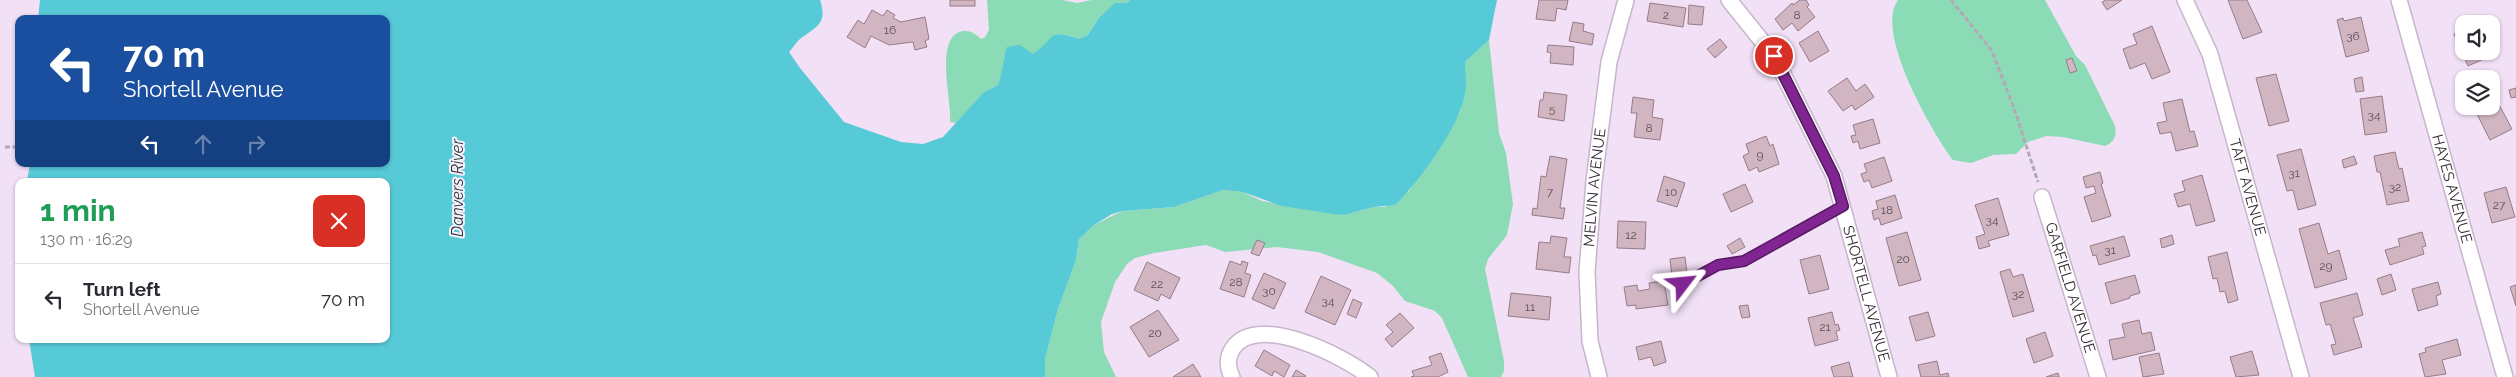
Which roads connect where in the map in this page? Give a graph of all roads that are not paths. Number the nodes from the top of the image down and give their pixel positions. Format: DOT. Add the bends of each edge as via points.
graph roads {
  1 [pos="1626,0"];
  2 [pos="1729,0"];
  3 [pos="2186,0"];
  4 [pos="2399,0"];
  5 [pos="2042,197"];
  6 [pos="1843,206"];
  7 [pos="1683,284"];
  8 [pos="1232,377"];
  9 [pos="1370,377"];
  10 [pos="1599,377"];
  11 [pos="1889,377"];
  12 [pos="2098,377"];
  13 [pos="2300,377"];
  14 [pos="2505,377"];
  1 -- 10 [label="street, MELVIN AVENUE" via="1609,62 1594,181 1587,272 1590,341"];
  2 -- 6 [label="street, SHORTELL AVENUE" via="1774,56 1834,176"];
  3 -- 13 [label="street, TAFT AVENUE" via="2210,54"];
  4 -- 14 [label="street, HAYES AVENUE"];
  5 -- 12 [label="street, GARFIELD AVENUE"];
  6 -- 7 [label="lane" via="1744,261 1718,265"];
  6 -- 11 [label="street, SHORTELL AVENUE"];
  8 -- 9 [label="street" via="1228,363 1231,350 1239,340 1253,334 1277,335 1313,346"];
}
